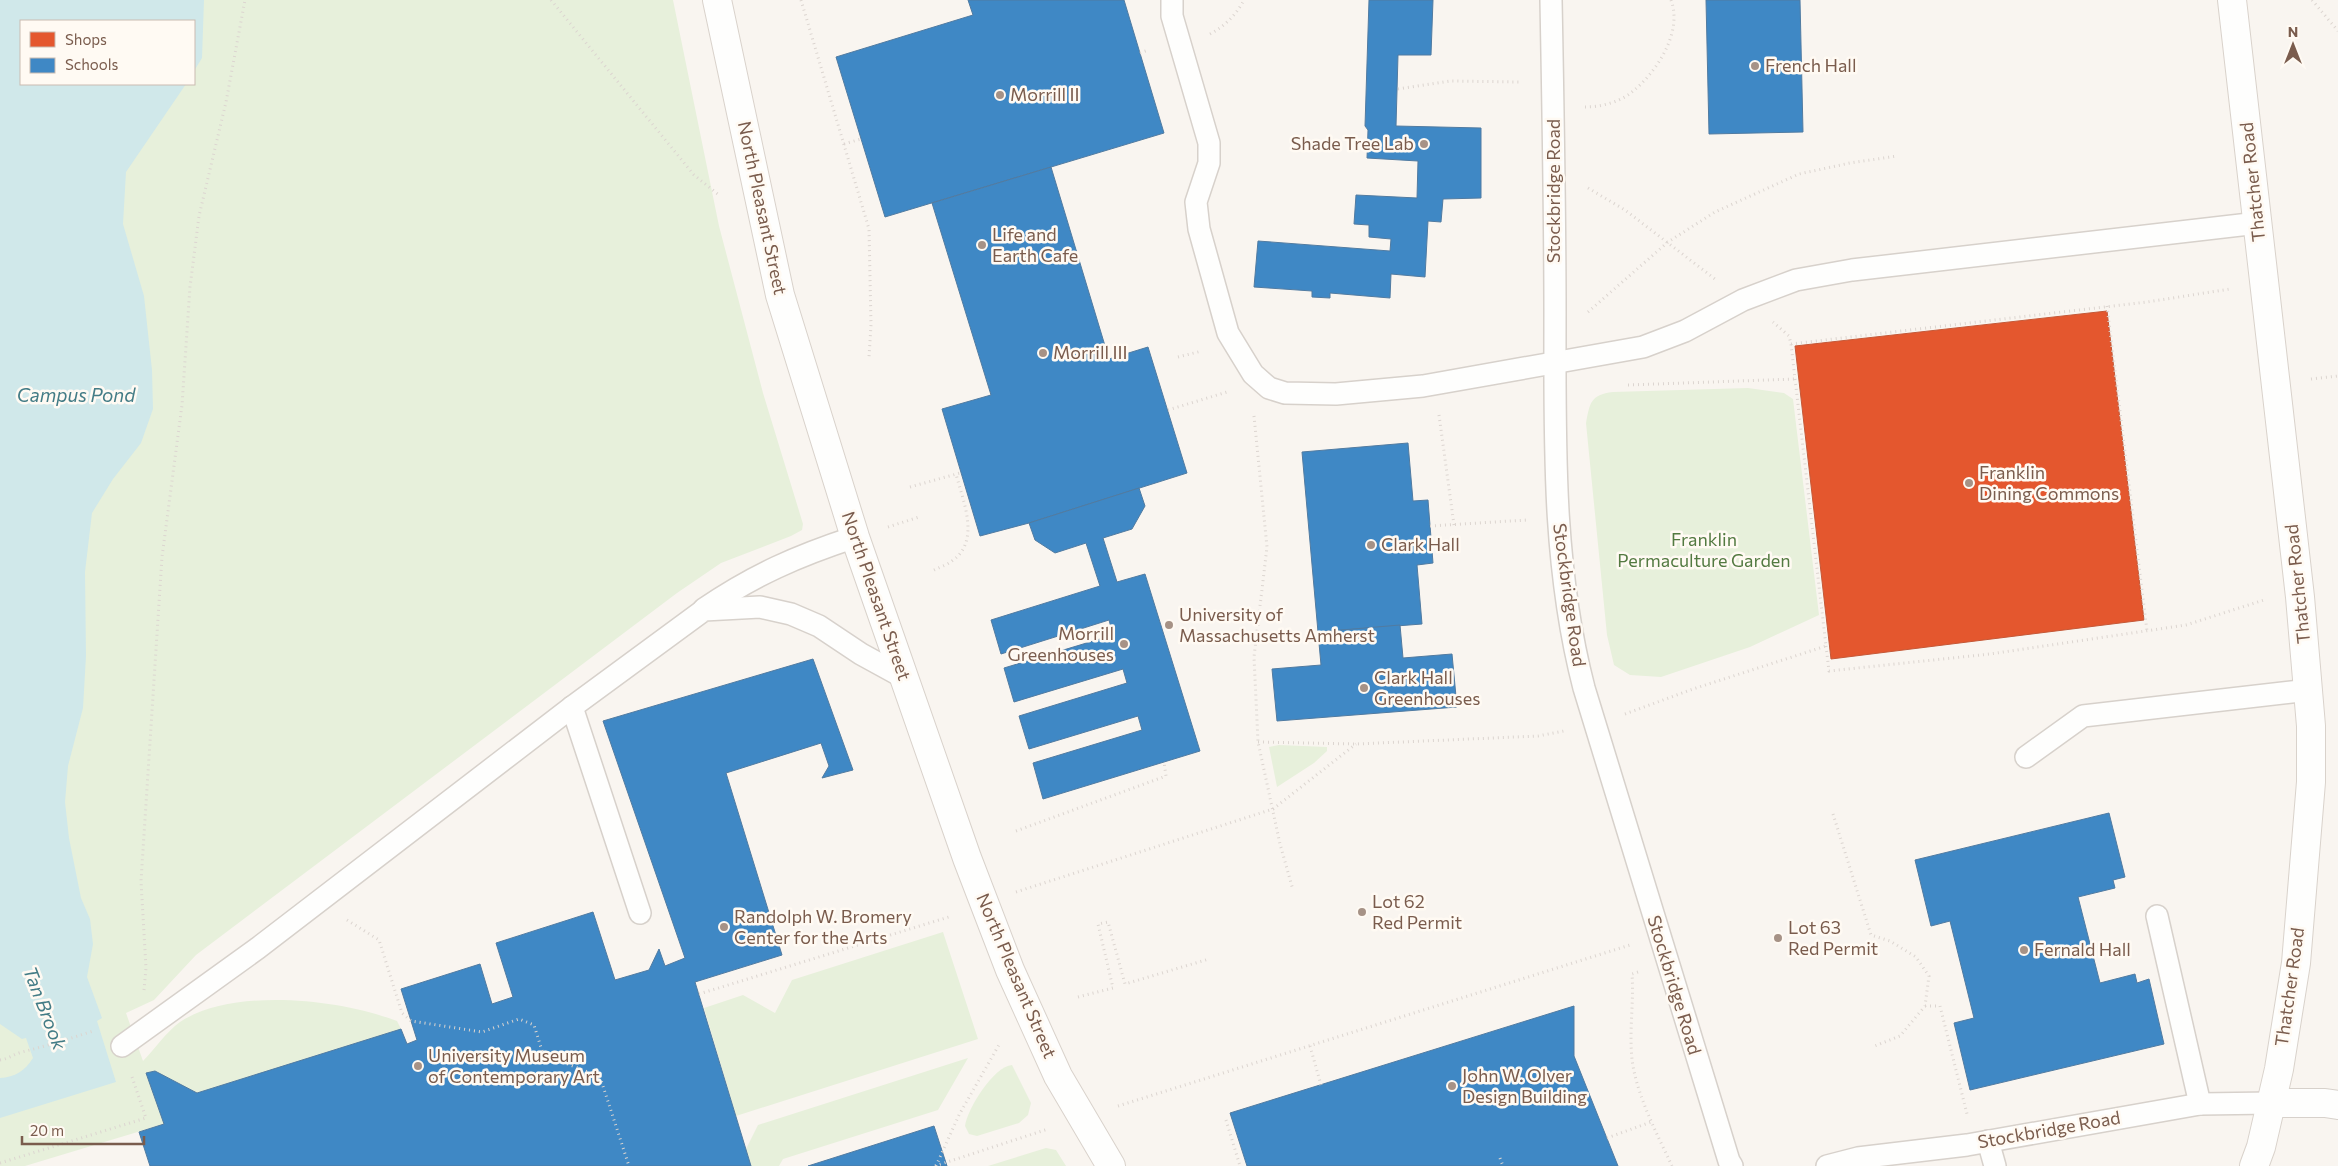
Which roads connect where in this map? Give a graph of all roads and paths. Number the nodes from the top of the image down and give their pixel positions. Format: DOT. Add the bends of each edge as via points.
graph roads {
  1 [pos="245,0"];
  2 [pos="551,0"];
  3 [pos="717,0"];
  4 [pos="801,0"];
  5 [pos="1172,0"];
  6 [pos="1244,0"];
  7 [pos="1551,0"];
  8 [pos="1672,0"];
  9 [pos="2232,0"];
  10 [pos="2312,0"];
  11 [pos="2338,30"];
  12 [pos="1205,37"];
  13 [pos="1523,82"];
  14 [pos="1398,89"];
  15 [pos="1577,108"];
  16 [pos="861,139"];
  17 [pos="844,144"];
  18 [pos="1898,156"];
  19 [pos="1585,187"];
  20 [pos="719,195"];
  21 [pos="2258,223"];
  22 [pos="1668,242"];
  23 [pos="1718,281"];
  24 [pos="2234,289"];
  25 [pos="2107,306"];
  26 [pos="1585,314"];
  27 [pos="1768,319"];
  28 [pos="1791,344"];
  29 [pos="869,357"];
  30 [pos="1555,364"];
  31 [pos="2338,376"];
  32 [pos="2326,378"];
  33 [pos="1795,379"];
  34 [pos="1619,385"];
  35 [pos="1228,392"];
  36 [pos="1168,410"];
  37 [pos="1253,411"];
  38 [pos="960,472"];
  39 [pos="956,474"];
  40 [pos="910,488"];
  41 [pos="919,517"];
  42 [pos="1558,519"];
  43 [pos="890,526"];
  44 [pos="1430,526"];
  45 [pos="855,537"];
  46 [pos="934,570"];
  47 [pos="2269,599"];
  48 [pos="704,610"];
  49 [pos="2147,630"];
  50 [pos="1826,646"];
  51 [pos="903,677"];
  52 [pos="2309,690"];
  53 [pos="572,706"];
  54 [pos="1622,715"];
  55 [pos="1566,731"];
  56 [pos="1258,742"];
  57 [pos="1356,744"];
  58 [pos="2026,757"];
  59 [pos="1164,762"];
  60 [pos="1273,809"];
  61 [pos="1833,814"];
  62 [pos="1016,831"];
  63 [pos="1293,890"];
  64 [pos="1009,894"];
  65 [pos="316,902"];
  66 [pos="640,913"];
  67 [pos="2157,916"];
  68 [pos="948,917"];
  69 [pos="1660,936"];
  70 [pos="1209,960"];
  71 [pos="146,968"];
  72 [pos="700,994"];
  73 [pos="1078,997"];
  74 [pos="1925,1006"];
  75 [pos="100,1029"];
  76 [pos="1000,1043"];
  77 [pos="122,1046"];
  78 [pos="1310,1046"];
  79 [pos="1872,1047"];
  80 [pos="0,1060"];
  81 [pos="1321,1085"];
  82 [pos="2272,1103"];
  83 [pos="2200,1104"];
  84 [pos="2338,1105"];
  85 [pos="1111,1109"];
  86 [pos="1966,1118"];
  87 [pos="1226,1120"];
  88 [pos="1651,1122"];
  89 [pos="1056,1126"];
  90 [pos="1607,1138"];
  91 [pos="1988,1141"];
  92 [pos="1500,1158"];
  93 [pos="0,1163"];
  94 [pos="629,1166"];
  95 [pos="936,1166"];
  96 [pos="1111,1166"];
  97 [pos="1240,1166"];
  98 [pos="1503,1166"];
  99 [pos="1672,1166"];
  100 [pos="1732,1166"];
  101 [pos="1827,1166"];
  102 [pos="1995,1166"];
  103 [pos="2254,1166"];
  1 -- 71 [label="path" via="226,102 199,216 190,287 182,405 162,557 141,882"];
  2 -- 20 [label="path" via="694,175"];
  3 -- 45 [label="street, North Pleasant Street" via="780,295"];
  4 -- 17 [label="path"];
  5 -- 30 [label="lane" via="1172,16 1209,143 1209,163 1196,202 1199,229 1228,333 1253,374 1269,388 1285,393 1336,394 1423,386"];
  6 -- 12 [label="path" via="1221,28"];
  7 -- 30 [label="lane, Stockbridge Road"];
  8 -- 15 [label="path" via="1675,11 1672,36 1655,66 1632,92 1598,107"];
  9 -- 21 [label="street, Thatcher Road"];
  10 -- 11 [label="path"];
  13 -- 14 [label="path" via="1450,81"];
  16 -- 17 [label="path"];
  17 -- 29 [label="path" via="869,229"];
  18 -- 22 [label="path" via="1800,174 1715,212"];
  19 -- 22 [label="path" via="1625,210"];
  21 -- 30 [label="lane" via="1852,270 1796,280 1743,300 1685,331 1643,347"];
  21 -- 52 [label="street, Thatcher Road"];
  22 -- 23 [label="path"];
  22 -- 26 [label="path"];
  24 -- 25 [label="path"];
  25 -- 28 [label="path"];
  25 -- 49 [label="path"];
  27 -- 28 [label="path" via="1789,336"];
  28 -- 33 [label="path"];
  30 -- 42 [label="lane, Stockbridge Road" via="1554,443"];
  31 -- 32 [label="path"];
  33 -- 34 [label="path"];
  33 -- 50 [label="path"];
  35 -- 36 [label="path"];
  37 -- 56 [label="path" via="1267,547 1254,657"];
  38 -- 39 [label="path"];
  39 -- 40 [label="path"];
  39 -- 46 [label="path" via="968,521 966,540 952,561"];
  41 -- 43 [label="path"];
  42 -- 44 [label="path"];
  42 -- 69 [label="lane, Stockbridge Road" via="1575,654"];
  45 -- 48 [label="lane" via="784,563 742,584"];
  45 -- 51 [label="street, North Pleasant Street"];
  47 -- 49 [label="path" via="2186,625"];
  48 -- 51 [label="lane" via="760,607 791,614 819,626"];
  48 -- 53 [label="lane"];
  49 -- 50 [label="path" via="1990,654 1829,671"];
  50 -- 54 [label="path"];
  51 -- 96 [label="street, North Pleasant Street" via="1010,970 1058,1076"];
  52 -- 58 [label="lane" via="2084,716"];
  52 -- 82 [label="street, Thatcher Road" via="2311,782 2306,854 2296,963"];
  53 -- 65 [label="lane"];
  53 -- 66 [label="lane"];
  55 -- 57 [label="path" via="1538,736"];
  56 -- 57 [label="path"];
  56 -- 60 [label="path"];
  57 -- 60 [label="path"];
  59 -- 62 [label="path" via="1166,776"];
  60 -- 63 [label="path"];
  60 -- 64 [label="path"];
  61 -- 74 [label="path" via="1871,935 1890,941 1916,957 1929,976"];
  65 -- 77 [label="lane"];
  65 -- 94 [label="path" via="379,940 402,1013 411,1021 482,1032 518,1019 534,1025 543,1054 600,1078"];
  67 -- 83 [label="lane"];
  68 -- 72 [label="path"];
  69 -- 78 [label="path"];
  69 -- 88 [label="path" via="1651,967 1632,974 1632,1058"];
  69 -- 100 [label="lane, Stockbridge Road"];
  70 -- 73 [label="path" via="1125,984 1108,922 1098,924 1113,988"];
  74 -- 79 [label="path" via="1900,1036"];
  74 -- 86 [label="path" via="1940,1006"];
  75 -- 80 [label="path"];
  76 -- 95 [label="path" via="959,1116"];
  77 -- 93 [label="path" via="146,1118"];
  78 -- 81 [label="path"];
  78 -- 85 [label="path"];
  82 -- 83 [label="lane, Stockbridge Road"];
  82 -- 84 [label="street" via="2325,1102"];
  82 -- 103 [label="street, Thatcher Road"];
  83 -- 91 [label="lane, Stockbridge Road"];
  87 -- 97 [label="path"];
  88 -- 90 [label="path"];
  88 -- 99 [label="path"];
  89 -- 95 [label="path"];
  91 -- 101 [label="lane, Stockbridge Road" via="1896,1152"];
  91 -- 102 [label="lane"];
  92 -- 98 [label="path"];
}
